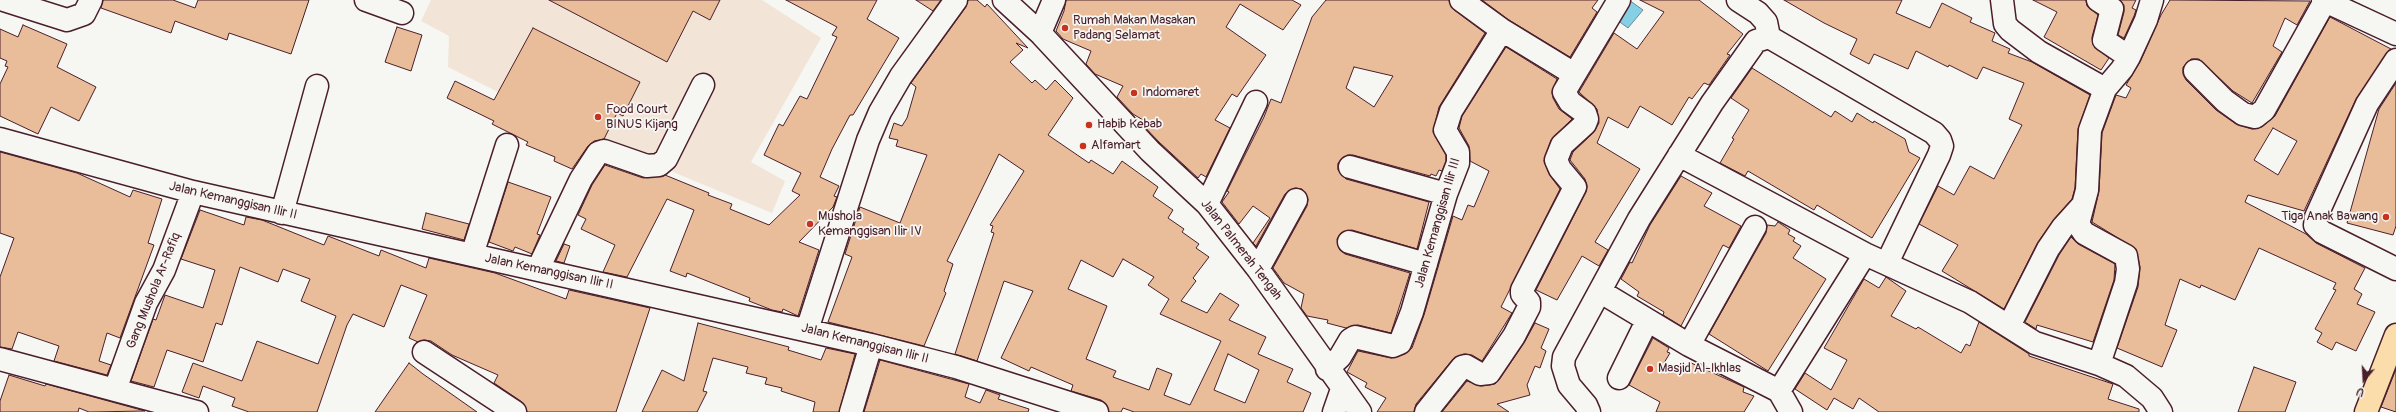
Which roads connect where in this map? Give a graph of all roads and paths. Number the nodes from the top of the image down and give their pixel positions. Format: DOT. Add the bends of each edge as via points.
graph roads {
  1 [pos="4,0"];
  2 [pos="91,0"];
  3 [pos="366,0"];
  4 [pos="956,0"];
  5 [pos="1004,0"];
  6 [pos="1054,0"];
  7 [pos="1461,0"];
  8 [pos="1738,0"];
  9 [pos="2002,0"];
  10 [pos="2098,0"];
  11 [pos="2152,0"];
  12 [pos="2324,1"];
  13 [pos="1613,2"];
  14 [pos="402,12"];
  15 [pos="1502,30"];
  16 [pos="1040,33"];
  17 [pos="2396,34"];
  18 [pos="1769,37"];
  19 [pos="2129,57"];
  20 [pos="2396,60"];
  21 [pos="2195,71"];
  22 [pos="1574,74"];
  23 [pos="703,85"];
  24 [pos="317,86"];
  25 [pos="2105,89"];
  26 [pos="1256,102"];
  27 [pos="0,139"];
  28 [pos="507,145"];
  29 [pos="1679,155"];
  30 [pos="1350,167"];
  31 [pos="193,192"];
  32 [pos="1446,194"];
  33 [pos="1296,200"];
  34 [pos="1207,204"];
  35 [pos="2081,207"];
  36 [pos="282,213"];
  37 [pos="1755,226"];
  38 [pos="1349,242"];
  39 [pos="1865,254"];
  40 [pos="472,255"];
  41 [pos="1887,263"];
  42 [pos="1426,264"];
  43 [pos="1258,268"];
  44 [pos="538,269"];
  45 [pos="2396,269"];
  46 [pos="1601,292"];
  47 [pos="1647,321"];
  48 [pos="2010,326"];
  49 [pos="807,330"];
  50 [pos="2396,335"];
  51 [pos="871,345"];
  52 [pos="1689,345"];
  53 [pos="424,352"];
  54 [pos="0,359"];
  55 [pos="2099,364"];
  56 [pos="1327,369"];
  57 [pos="1619,378"];
  58 [pos="115,390"];
  59 [pos="1342,390"];
  60 [pos="1779,391"];
  61 [pos="2156,405"];
  62 [pos="197,412"];
  63 [pos="515,412"];
  64 [pos="851,412"];
  65 [pos="1097,412"];
  66 [pos="1334,412"];
  67 [pos="1360,412"];
  68 [pos="1426,412"];
  69 [pos="1589,412"];
  70 [pos="1791,412"];
  71 [pos="2366,412"];
  1 -- 2 [label="street" via="67,20 84,14"];
  3 -- 14 [label="street"];
  4 -- 49 [label="street" via="901,76 880,112 868,140"];
  5 -- 16 [label="street, Jalan Palmerah Tengah"];
  6 -- 16 [label="street"];
  7 -- 15 [label="street"];
  8 -- 18 [label="street" via="1758,13 1766,22"];
  9 -- 25 [label="street" via="2005,24 2010,30 2039,52"];
  10 -- 19 [label="street" via="2112,9 2104,40"];
  11 -- 19 [label="street"];
  12 -- 17 [label="street"];
  12 -- 21 [label="street" via="2264,110 2255,116 2243,114 2225,101"];
  13 -- 22 [label="street"];
  15 -- 22 [label="street"];
  15 -- 32 [label="street, Jalan Kemanggisan Ilir III" via="1451,111 1445,130 1458,152 1458,163"];
  16 -- 34 [label="street, Jalan Palmerah Tengah" via="1150,151"];
  18 -- 29 [label="street" via="1756,41"];
  18 -- 41 [label="street" via="1934,133 1940,140 1942,146 1939,155"];
  19 -- 25 [label="street"];
  20 -- 45 [label="street" via="2367,104 2316,217 2315,225 2322,232"];
  22 -- 68 [label="street" via="1564,92 1565,96 1585,113 1587,119 1585,124 1562,145 1557,165 1575,187 1522,290 1529,307 1514,336 1489,373 1480,374 1466,366 1462,367"];
  23 -- 44 [label="street" via="666,159 659,165 647,166 604,150 598,152 581,179"];
  24 -- 36 [label="street"];
  25 -- 35 [label="street" via="2090,130 2086,190"];
  26 -- 34 [label="street"];
  27 -- 31 [label="street, Jalan Kemanggisan Ilir II"];
  28 -- 40 [label="street"];
  29 -- 39 [label="street"];
  29 -- 46 [label="street" via="1639,219"];
  30 -- 32 [label="street"];
  31 -- 36 [label="street, Jalan Kemanggisan Ilir II"];
  31 -- 58 [label="street, Gang Mushola Ar-Rafiq" via="164,270 146,303"];
  32 -- 42 [label="street, Jalan Kemanggisan Ilir III"];
  33 -- 43 [label="street"];
  34 -- 43 [label="street, Jalan Palmerah Tengah"];
  35 -- 48 [label="street" via="2048,249"];
  35 -- 55 [label="street" via="2079,229 2128,259 2126,283"];
  36 -- 40 [label="street, Jalan Kemanggisan Ilir II"];
  37 -- 52 [label="street"];
  38 -- 42 [label="street"];
  39 -- 41 [label="street"];
  39 -- 60 [label="street"];
  40 -- 44 [label="street, Jalan Kemanggisan Ilir II"];
  41 -- 48 [label="street" via="1970,302"];
  42 -- 56 [label="street, Jalan Kemanggisan Ilir III" via="1400,344 1393,346 1355,337"];
  43 -- 56 [label="street, Jalan Palmerah Tengah"];
  44 -- 49 [label="street, Jalan Kemanggisan Ilir II"];
  46 -- 47 [label="street"];
  46 -- 69 [label="street" via="1569,346 1563,366 1569,385"];
  47 -- 52 [label="street"];
  47 -- 57 [label="street"];
  48 -- 55 [label="street" via="2035,343"];
  49 -- 51 [label="street, Jalan Kemanggisan Ilir II"];
  50 -- 71 [label="main road"];
  51 -- 64 [label="street"];
  51 -- 65 [label="street, Jalan Kemanggisan Ilir II" via="956,367"];
  52 -- 60 [label="street"];
  53 -- 63 [label="street"];
  54 -- 58 [label="street"];
  55 -- 61 [label="street" via="2126,376"];
  56 -- 59 [label="street, Jalan Palmerah Tengah"];
  58 -- 62 [label="street"];
  59 -- 66 [label="street"];
  59 -- 67 [label="street, Jalan Palmerah Tengah"];
  60 -- 70 [label="street"];
}
